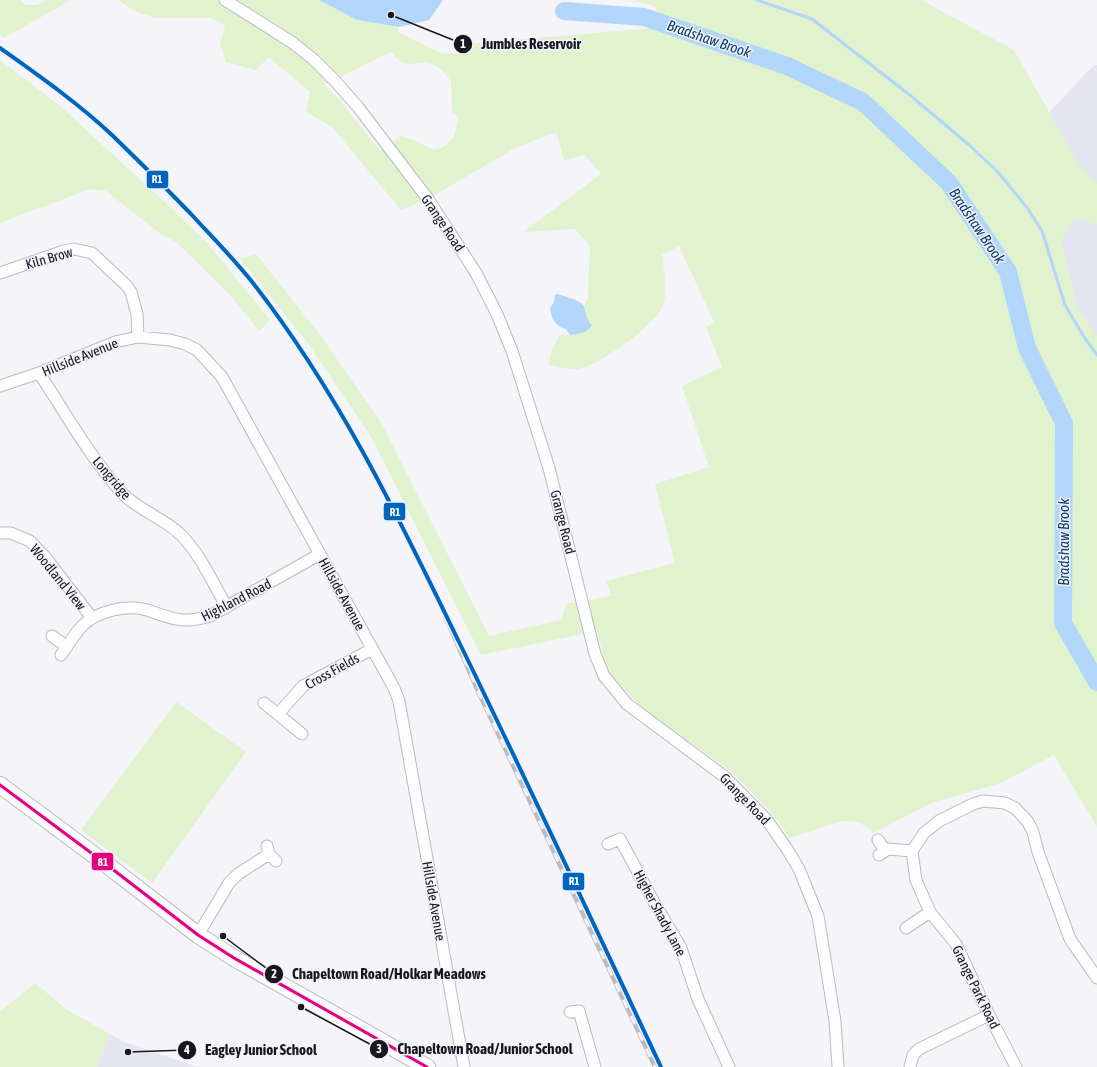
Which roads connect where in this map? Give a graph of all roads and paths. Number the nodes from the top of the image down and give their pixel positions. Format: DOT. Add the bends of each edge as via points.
graph roads {
  1 [pos="225,0"];
  2 [pos="0,273"];
  3 [pos="138,337"];
  4 [pos="39,373"];
  5 [pos="0,386"];
  6 [pos="0,532"];
  7 [pos="320,554"];
  8 [pos="227,607"];
  9 [pos="92,618"];
  10 [pos="52,636"];
  11 [pos="372,650"];
  12 [pos="264,703"];
  13 [pos="278,714"];
  14 [pos="302,734"];
  15 [pos="0,785"];
  16 [pos="878,840"];
  17 [pos="608,844"];
  18 [pos="912,851"];
  19 [pos="271,854"];
  20 [pos="930,912"];
  21 [pos="905,929"];
  22 [pos="198,935"];
  23 [pos="1097,978"];
  24 [pos="570,1012"];
  25 [pos="989,1015"];
  26 [pos="427,1067"];
  27 [pos="464,1067"];
  28 [pos="595,1067"];
  29 [pos="729,1067"];
  30 [pos="838,1067"];
  31 [pos="910,1067"];
  32 [pos="1016,1067"];
  1 -- 30 [label="street, Grange Road" via="293,43 314,59 336,82 428,199 476,273 497,314 514,358 551,474 592,643 604,676 627,704 725,777 767,820 799,869 818,916 835,1021"];
  2 -- 3 [label="street, Kiln Brow" via="64,251 74,249 92,253 131,292 138,319"];
  3 -- 4 [label="street, Hillside Avenue" via="114,342"];
  3 -- 7 [label="street, Hillside Avenue" via="185,344 197,350 214,367 228,386"];
  4 -- 5 [label="street, Hillside Avenue"];
  4 -- 8 [label="street, Longridge" via="112,481 131,501 182,536"];
  6 -- 9 [label="street, Woodland View" via="22,537 38,548"];
  7 -- 8 [label="street, Highland Road"];
  7 -- 11 [label="street, Hillside Avenue"];
  8 -- 9 [label="street, Highland Road" via="210,616 192,621 176,620 146,609 135,608 115,610"];
  9 -- 10 [label="street, Highland Road" via="83,625 64,651"];
  11 -- 13 [label="street, Cross Fields" via="303,686"];
  11 -- 27 [label="street, Hillside Avenue" via="394,688 401,712"];
  12 -- 13 [label="street"];
  13 -- 14 [label="street"];
  15 -- 22 [label="main road"];
  16 -- 18 [label="street" via="882,853 895,849"];
  17 -- 29 [label="street, Higher Shady Lane" via="620,839 675,936 698,999"];
  18 -- 20 [label="street, Grange Park Road" via="916,880"];
  18 -- 23 [label="street" via="924,833 939,821 973,804 983,801 1005,803 1015,808 1028,822 1070,940"];
  19 -- 22 [label="street" via="238,874 229,883"];
  20 -- 21 [label="street"];
  20 -- 25 [label="street, Grange Park Road" via="956,944"];
  22 -- 26 [label="main road"];
  24 -- 28 [label="street" via="579,1011"];
  25 -- 31 [label="street" via="919,1049"];
  25 -- 32 [label="street, Grange Park Road"];
}
